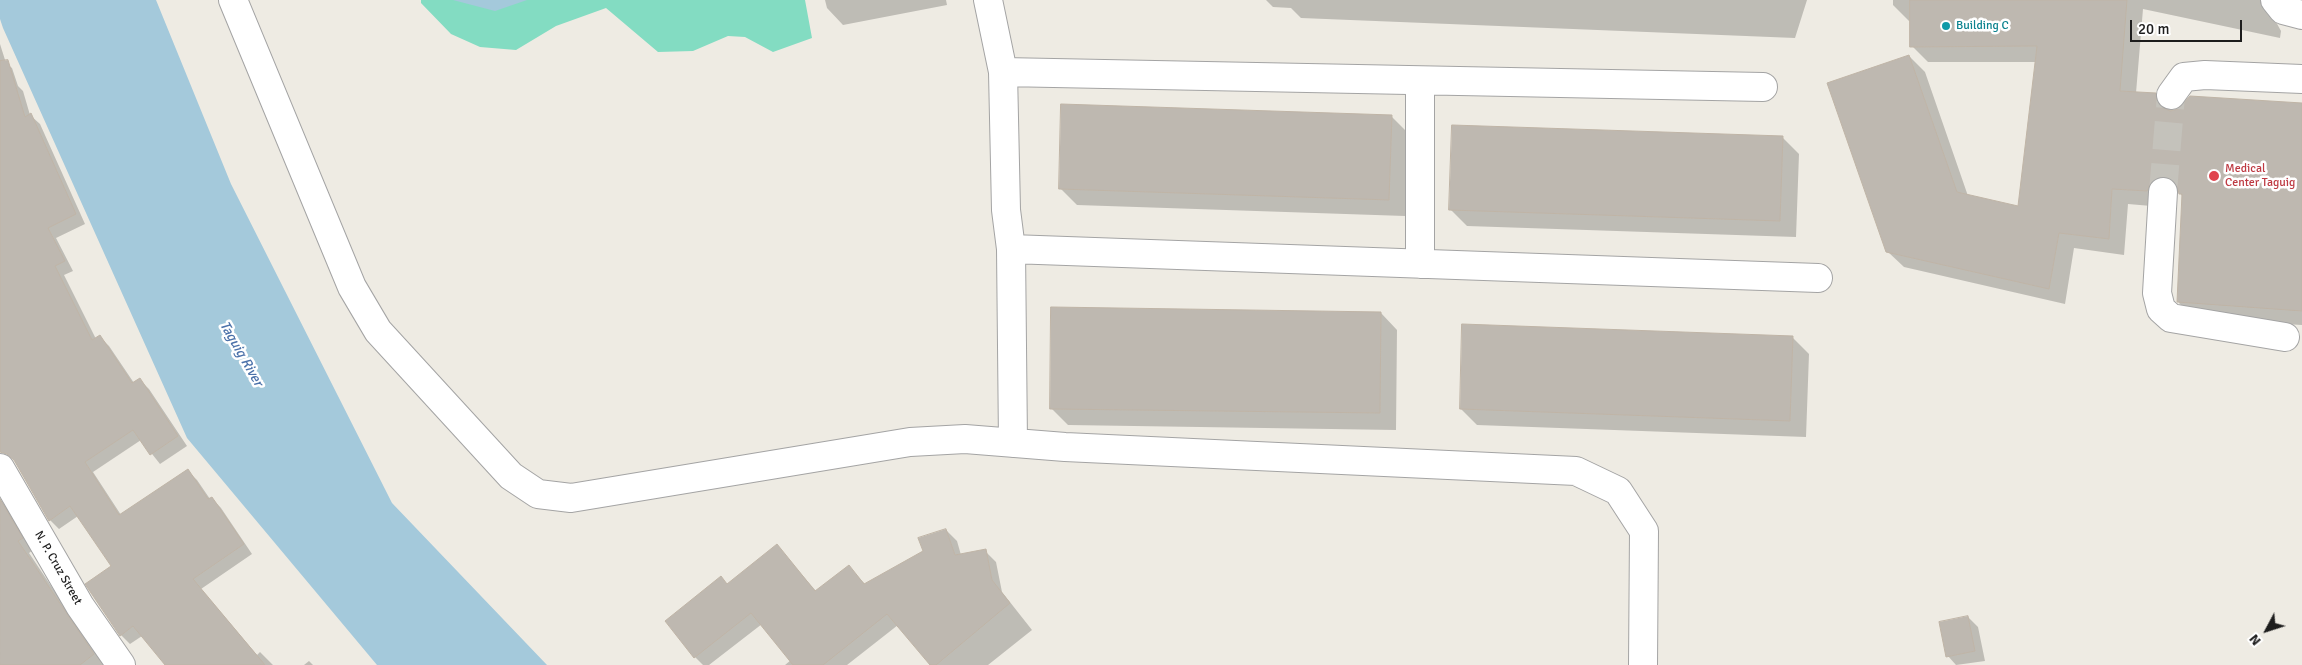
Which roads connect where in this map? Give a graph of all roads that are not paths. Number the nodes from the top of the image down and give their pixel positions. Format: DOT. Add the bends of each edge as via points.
graph roads {
  1 [pos="233,0"];
  2 [pos="988,0"];
  3 [pos="2275,0"];
  4 [pos="2302,15"];
  5 [pos="1003,72"];
  6 [pos="2302,79"];
  7 [pos="1420,81"];
  8 [pos="1763,87"];
  9 [pos="2171,94"];
  10 [pos="2163,192"];
  11 [pos="1011,250"];
  12 [pos="1420,264"];
  13 [pos="1818,278"];
  14 [pos="2285,337"];
  15 [pos="1014,443"];
  16 [pos="0,468"];
  17 [pos="121,665"];
  18 [pos="1642,665"];
  1 -- 15 [label="street" via="352,287 378,331 511,476 538,494 570,498 910,442 964,439"];
  2 -- 5 [label="street"];
  3 -- 4 [label="street" via="2283,10"];
  5 -- 7 [label="street"];
  5 -- 11 [label="street" via="1006,210"];
  6 -- 9 [label="street" via="2184,77"];
  7 -- 8 [label="street"];
  7 -- 12 [label="street"];
  10 -- 14 [label="street" via="2156,293 2160,309 2172,318"];
  11 -- 12 [label="street"];
  11 -- 15 [label="street"];
  12 -- 13 [label="street"];
  15 -- 18 [label="street" via="1576,471 1618,491 1644,531"];
  16 -- 17 [label="street, N. P. Cruz Street" via="80,606"];
}
